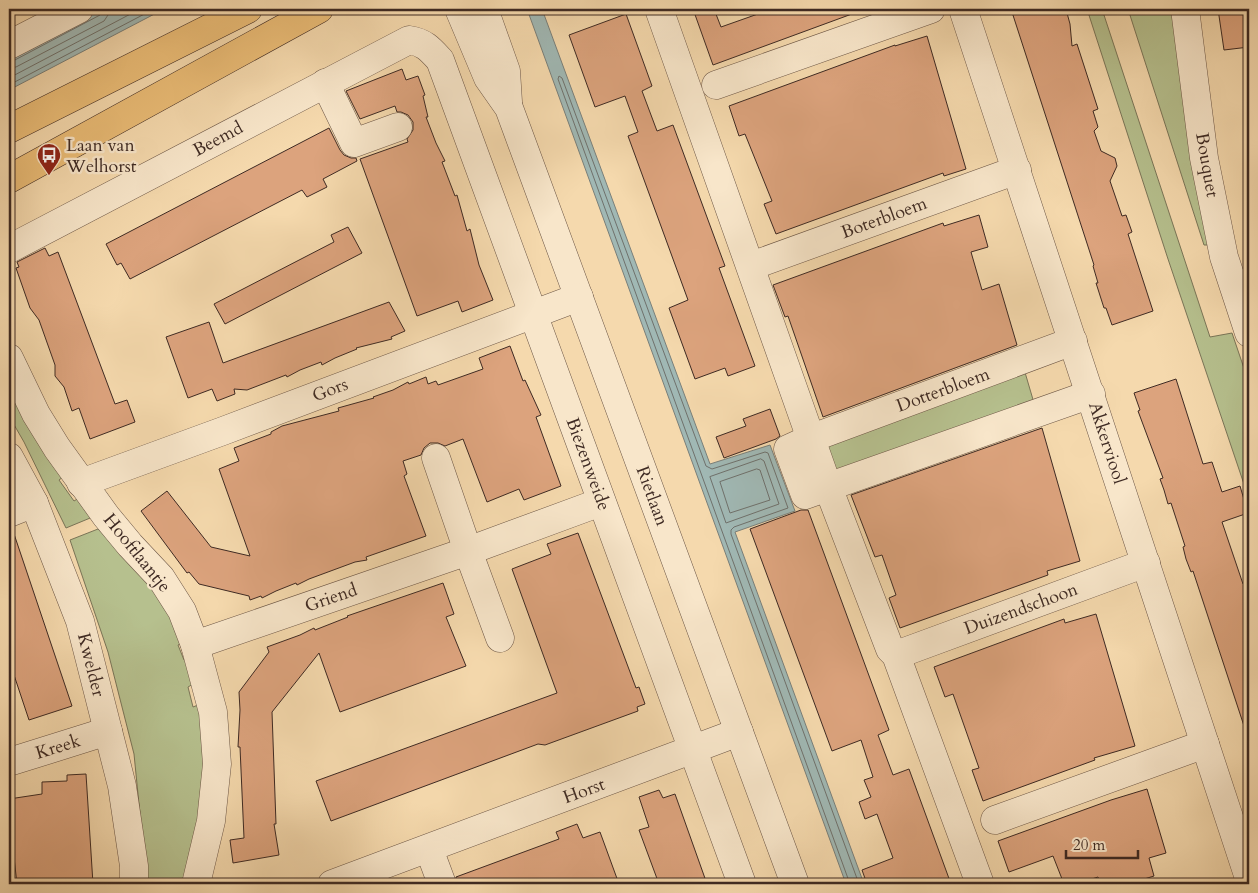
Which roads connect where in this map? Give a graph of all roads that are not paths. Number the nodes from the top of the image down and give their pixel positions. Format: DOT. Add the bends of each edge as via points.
graph roads {
  1 [pos="79,9"];
  2 [pos="248,9"];
  3 [pos="319,9"];
  4 [pos="460,9"];
  5 [pos="484,9"];
  6 [pos="659,9"];
  7 [pos="931,9"];
  8 [pos="963,9"];
  9 [pos="1185,9"];
  10 [pos="9,45"];
  11 [pos="429,47"];
  12 [pos="325,83"];
  13 [pos="716,85"];
  14 [pos="509,108"];
  15 [pos="398,127"];
  16 [pos="9,129"];
  17 [pos="1017,170"];
  18 [pos="9,179"];
  19 [pos="9,249"];
  20 [pos="751,266"];
  21 [pos="579,297"];
  22 [pos="534,314"];
  23 [pos="1248,323"];
  24 [pos="1073,341"];
  25 [pos="9,358"];
  26 [pos="1091,394"];
  27 [pos="812,438"];
  28 [pos="9,457"];
  29 [pos="436,458"];
  30 [pos="81,482"];
  31 [pos="830,490"];
  32 [pos="34,502"];
  33 [pos="601,502"];
  34 [pos="9,513"];
  35 [pos="468,551"];
  36 [pos="1146,563"];
  37 [pos="500,638"];
  38 [pos="195,645"];
  39 [pos="896,655"];
  40 [pos="108,731"];
  41 [pos="739,732"];
  42 [pos="1205,744"];
  43 [pos="693,749"];
  44 [pos="9,762"];
  45 [pos="994,820"];
  46 [pos="429,849"];
  47 [pos="1249,878"];
  48 [pos="134,884"];
  49 [pos="196,884"];
  50 [pos="332,884"];
  51 [pos="442,884"];
  52 [pos="742,884"];
  53 [pos="795,884"];
  54 [pos="980,884"];
  1 -- 10 [label="street"];
  2 -- 16 [label="main road"];
  3 -- 18 [label="main road"];
  4 -- 14 [label="street, Rietlaan" via="488,78"];
  5 -- 14 [label="street, Rietlaan" via="506,71"];
  6 -- 20 [label="street"];
  7 -- 13 [label="street"];
  8 -- 17 [label="street, Akkerviool"];
  9 -- 23 [label="street, Bouquet" via="1204,158 1224,256"];
  11 -- 12 [label="street, Beemd" via="420,41 409,40"];
  11 -- 22 [label="street, Biezenweide" via="440,60"];
  12 -- 15 [label="street" via="354,143"];
  12 -- 19 [label="street, Beemd"];
  14 -- 21 [label="street, Rietlaan"];
  17 -- 20 [label="street, Boterbloem"];
  17 -- 24 [label="street, Akkerviool"];
  20 -- 27 [label="street"];
  21 -- 22 [label="street, Gors"];
  21 -- 41 [label="street, Rietlaan"];
  22 -- 30 [label="street, Gors"];
  22 -- 33 [label="street, Biezenweide"];
  24 -- 26 [label="street, Akkerviool"];
  24 -- 27 [label="street, Dotterbloem"];
  25 -- 30 [label="street, Hooftlaantje" via="36,414"];
  26 -- 31 [label="street"];
  26 -- 36 [label="street, Akkerviool"];
  27 -- 31 [label="street"];
  28 -- 32 [label="street, Kwelder"];
  29 -- 35 [label="street"];
  30 -- 38 [label="street, Hooftlaantje" via="130,545 161,578 182,611"];
  31 -- 39 [label="street" via="890,649"];
  32 -- 34 [label="street"];
  32 -- 40 [label="street, Kwelder" via="80,621"];
  33 -- 35 [label="street, Griend"];
  33 -- 43 [label="street, Biezenweide"];
  35 -- 37 [label="street"];
  35 -- 38 [label="street, Griend"];
  36 -- 39 [label="street, Duizendschoon"];
  36 -- 42 [label="street, Akkerviool"];
  38 -- 49 [label="street, Hooftlaantje" via="213,712 217,764 211,821"];
  39 -- 54 [label="street"];
  40 -- 44 [label="street, Kreek"];
  40 -- 48 [label="street, Kwelder" via="122,786"];
  41 -- 43 [label="street, Horst"];
  41 -- 53 [label="street, Rietlaan"];
  42 -- 45 [label="street"];
  42 -- 47 [label="street, Akkerviool"];
  43 -- 46 [label="street, Horst"];
  43 -- 52 [label="street, Biezenweide"];
  46 -- 50 [label="street, Horst"];
  46 -- 51 [label="street"];
}
